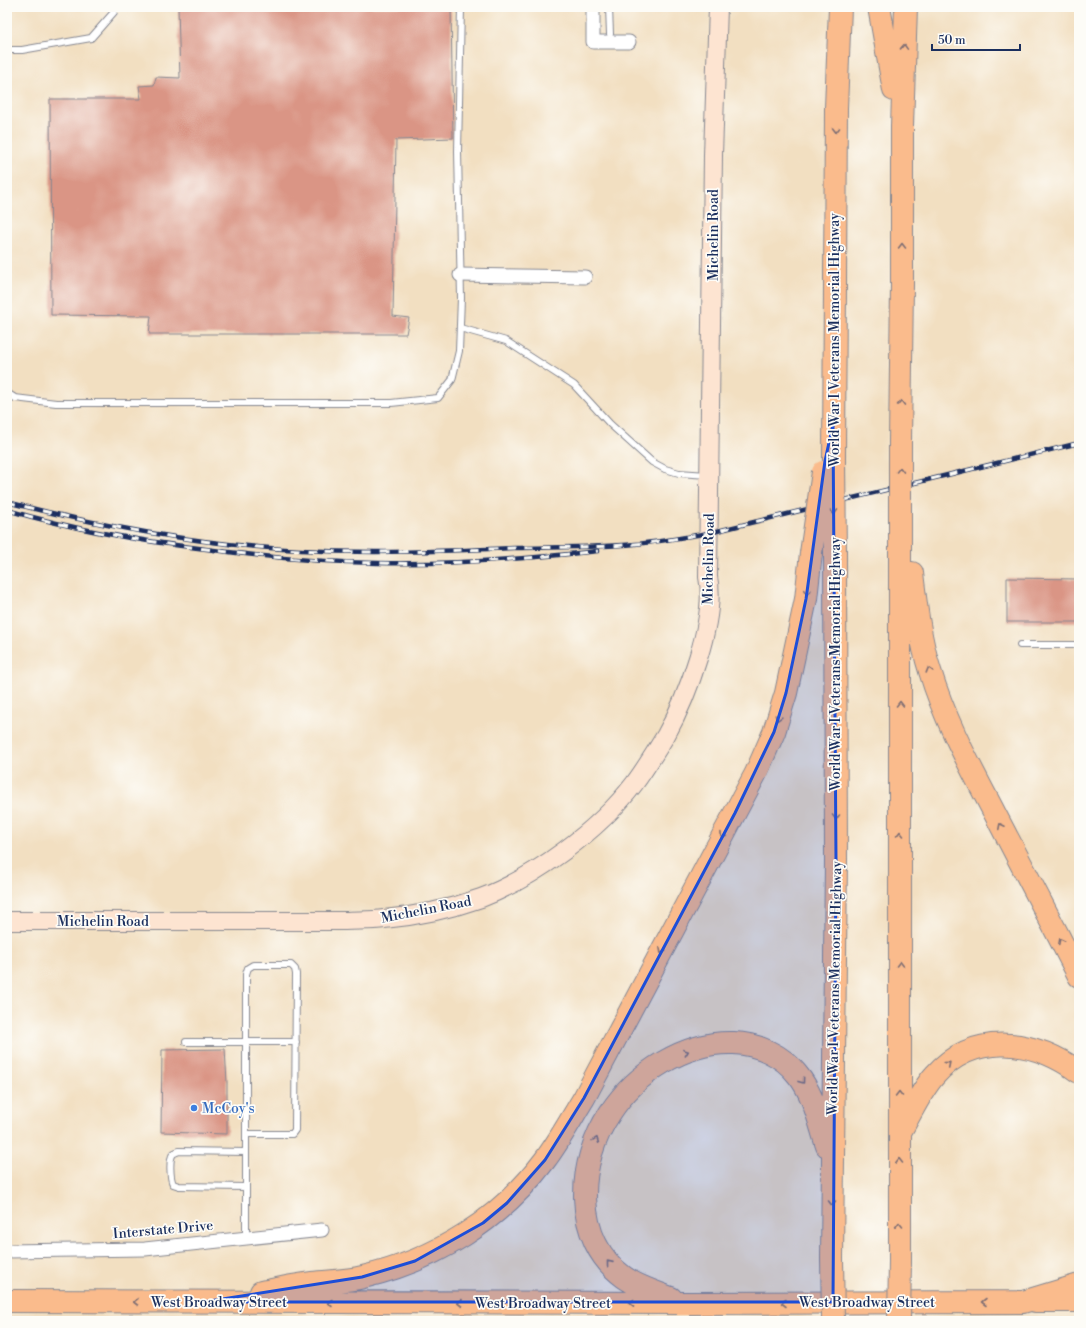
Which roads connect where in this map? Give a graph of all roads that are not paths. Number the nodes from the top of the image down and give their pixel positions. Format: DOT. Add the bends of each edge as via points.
graph roads {
  1 [pos="112,7"];
  2 [pos="461,7"];
  3 [pos="593,7"];
  4 [pos="609,7"];
  5 [pos="718,7"];
  6 [pos="840,7"];
  7 [pos="856,7"];
  8 [pos="879,7"];
  9 [pos="906,7"];
  10 [pos="610,34"];
  11 [pos="629,42"];
  12 [pos="7,50"];
  13 [pos="836,108"];
  14 [pos="902,126"];
  15 [pos="460,275"];
  16 [pos="585,276"];
  17 [pos="460,328"];
  18 [pos="7,393"];
  19 [pos="829,460"];
  20 [pos="709,476"];
  21 [pos="904,534"];
  22 [pos="1020,644"];
  23 [pos="1079,645"];
  24 [pos="7,922"];
  25 [pos="1079,976"];
  26 [pos="186,1042"];
  27 [pos="246,1042"];
  28 [pos="296,1042"];
  29 [pos="1079,1072"];
  30 [pos="899,1133"];
  31 [pos="246,1134"];
  32 [pos="246,1152"];
  33 [pos="832,1164"];
  34 [pos="246,1187"];
  35 [pos="322,1230"];
  36 [pos="246,1238"];
  37 [pos="7,1251"];
  38 [pos="1079,1285"];
  39 [pos="7,1301"];
  40 [pos="203,1302"];
  41 [pos="1023,1302"];
  42 [pos="1079,1302"];
  43 [pos="685,1303"];
  44 [pos="833,1321"];
  45 [pos="899,1321"];
  1 -- 12 [label="lane" via="114,12 91,38 22,50"];
  2 -- 15 [label="lane" via="458,152"];
  3 -- 11 [label="street" via="593,42"];
  4 -- 10 [label="lane"];
  5 -- 20 [label="street, Michelin Road" via="713,155"];
  6 -- 13 [label="highway, World War I Veterans Memorial Highway"];
  7 -- 13 [label="highway"];
  8 -- 14 [label="highway"];
  14 -- 9 [label="highway, one-way"];
  13 -- 19 [label="highway, World War I Veterans Memorial Highway, one-way" via="833,424"];
  21 -- 14 [label="highway, one-way, bridge" via="900,497"];
  15 -- 16 [label="street"];
  15 -- 17 [label="lane"];
  17 -- 18 [label="lane" via="452,380 438,398 391,403 56,403 15,398"];
  17 -- 20 [label="lane" via="506,341 574,384 610,424 652,462 680,473"];
  19 -- 33 [label="highway, World War I Veterans Memorial Highway, one-way, bridge" via="835,554 836,859"];
  19 -- 40 [label="highway, one-way, bridge" via="811,553 806,599 786,693 774,732 756,773 584,1098 545,1160 507,1203 483,1223 415,1261 362,1277"];
  20 -- 24 [label="street, Michelin Road" via="710,588 704,632 689,687 670,727 633,785 593,827 563,852 532,872 489,894 460,904 383,920"];
  25 -- 21 [label="highway, one-way" via="969,764 939,698 920,633"];
  30 -- 21 [label="highway, one-way"];
  22 -- 23 [label="lane"];
  26 -- 27 [label="lane"];
  27 -- 28 [label="lane"];
  27 -- 28 [label="lane" via="246,974 248,968 253,965 291,966 295,969"];
  27 -- 31 [label="lane"];
  28 -- 31 [label="lane" via="295,1130 292,1134 286,1135"];
  30 -- 29 [label="highway, one-way" via="936,1074 954,1058 978,1048 991,1045 1019,1045 1053,1057"];
  45 -- 30 [label="highway, one-way, bridge"];
  31 -- 32 [label="lane"];
  32 -- 34 [label="lane"];
  32 -- 34 [label="lane" via="179,1151 171,1158 171,1179 173,1184 179,1186"];
  43 -- 33 [label="highway, one-way" via="640,1286 624,1277 611,1266 601,1252 588,1224 585,1193 591,1155 599,1133 624,1095 660,1064 681,1054 716,1044 753,1046 786,1062 808,1089"];
  33 -- 44 [label="highway, World War I Veterans Memorial Highway, one-way, bridge"];
  34 -- 36 [label="lane"];
  35 -- 36 [label="street, Interstate Drive"];
  36 -- 37 [label="street, Interstate Drive" via="145,1249"];
  38 -- 41 [label="highway"];
  40 -- 39 [label="highway, West Broadway Street, one-way"];
  43 -- 40 [label="highway, West Broadway Street, one-way"];
  41 -- 42 [label="main road, West Broadway Street"];
  41 -- 43 [label="highway, West Broadway Street, one-way"];
}
